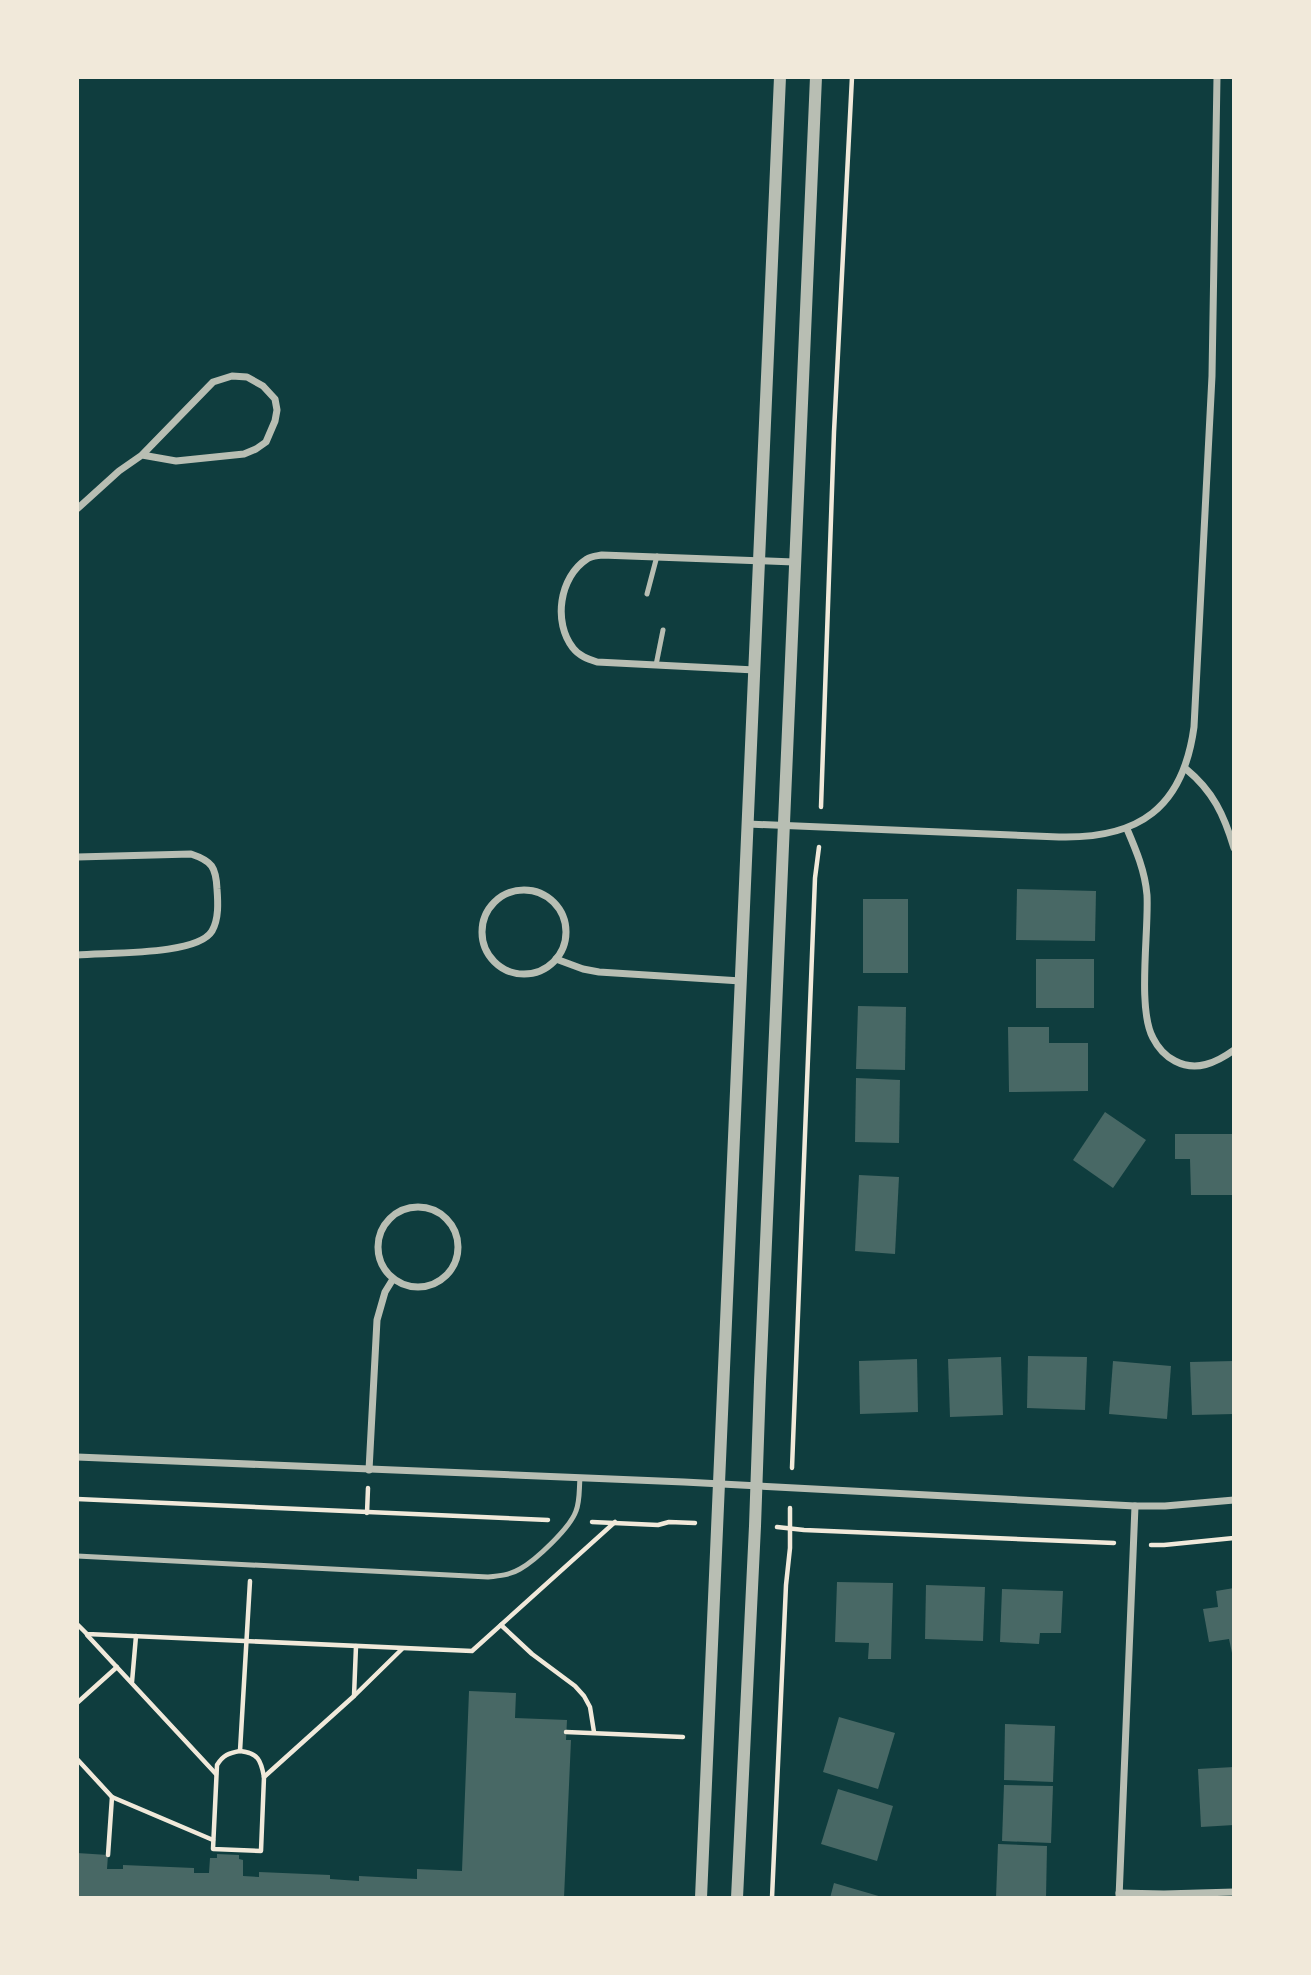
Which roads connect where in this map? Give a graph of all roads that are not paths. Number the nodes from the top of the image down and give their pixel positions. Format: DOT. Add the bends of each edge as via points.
graph roads {
  1 [pos="780,77"];
  2 [pos="816,77"];
  3 [pos="1217,77"];
  4 [pos="142,455"];
  5 [pos="77,509"];
  6 [pos="657,556"];
  7 [pos="760,561"];
  8 [pos="794,562"];
  9 [pos="647,594"];
  10 [pos="663,630"];
  11 [pos="656,665"];
  12 [pos="755,670"];
  13 [pos="1185,769"];
  14 [pos="748,824"];
  15 [pos="784,825"];
  16 [pos="1127,829"];
  17 [pos="1234,848"];
  18 [pos="77,857"];
  19 [pos="77,955"];
  20 [pos="556,959"];
  21 [pos="741,981"];
  22 [pos="1234,1050"];
  23 [pos="393,1279"];
  24 [pos="77,1457"];
  25 [pos="369,1470"];
  26 [pos="580,1478"];
  27 [pos="719,1484"];
  28 [pos="757,1486"];
  29 [pos="1234,1500"];
  30 [pos="1135,1506"];
  31 [pos="77,1556"];
  32 [pos="1234,1892"];
  33 [pos="1119,1895"];
  34 [pos="701,1898"];
  35 [pos="737,1898"];
  1 -- 7 [label="street"];
  2 -- 8 [label="street"];
  3 -- 13 [label="street" via="1208,471 1194,727"];
  4 -- 4 [label="street" via="176,461 256,449 266,442 275,421 275,399 247,377 213,382"];
  4 -- 5 [label="street"];
  6 -- 7 [label="street"];
  6 -- 9 [label="lane"];
  6 -- 11 [label="street" via="588,558 576,568 562,596 566,635 583,657"];
  7 -- 8 [label="street"];
  7 -- 12 [label="street"];
  8 -- 15 [label="street"];
  10 -- 11 [label="lane"];
  11 -- 12 [label="street"];
  12 -- 14 [label="street"];
  13 -- 16 [label="street" via="1166,800"];
  13 -- 17 [label="street" via="1213,797"];
  14 -- 15 [label="street"];
  14 -- 21 [label="street"];
  15 -- 16 [label="street" via="1078,837"];
  15 -- 28 [label="street"];
  16 -- 22 [label="street" via="1147,894 1145,980 1152,1037 1169,1058 1192,1066 1214,1063"];
  18 -- 19 [label="street" via="191,853 214,868 218,900 212,930 197,943 174,949"];
  20 -- 20 [label="street" via="566,932 556,905 545,895 516,891 492,905 485,916 483,942 497,964 508,971 534,973"];
  20 -- 21 [label="street" via="599,972"];
  21 -- 27 [label="street"];
  23 -- 23 [label="street" via="420,1287 446,1277 454,1265 458,1238 443,1215 419,1206 386,1222 377,1246 379,1259"];
  23 -- 25 [label="street" via="377,1320"];
  24 -- 25 [label="street"];
  25 -- 26 [label="street"];
  26 -- 27 [label="street"];
  26 -- 31 [label="lane" via="576,1511 570,1521 536,1558 504,1575"];
  27 -- 28 [label="street"];
  27 -- 34 [label="street"];
  28 -- 30 [label="street"];
  28 -- 35 [label="street"];
  29 -- 30 [label="street"];
  30 -- 33 [label="street"];
  32 -- 33 [label="street"];
}
